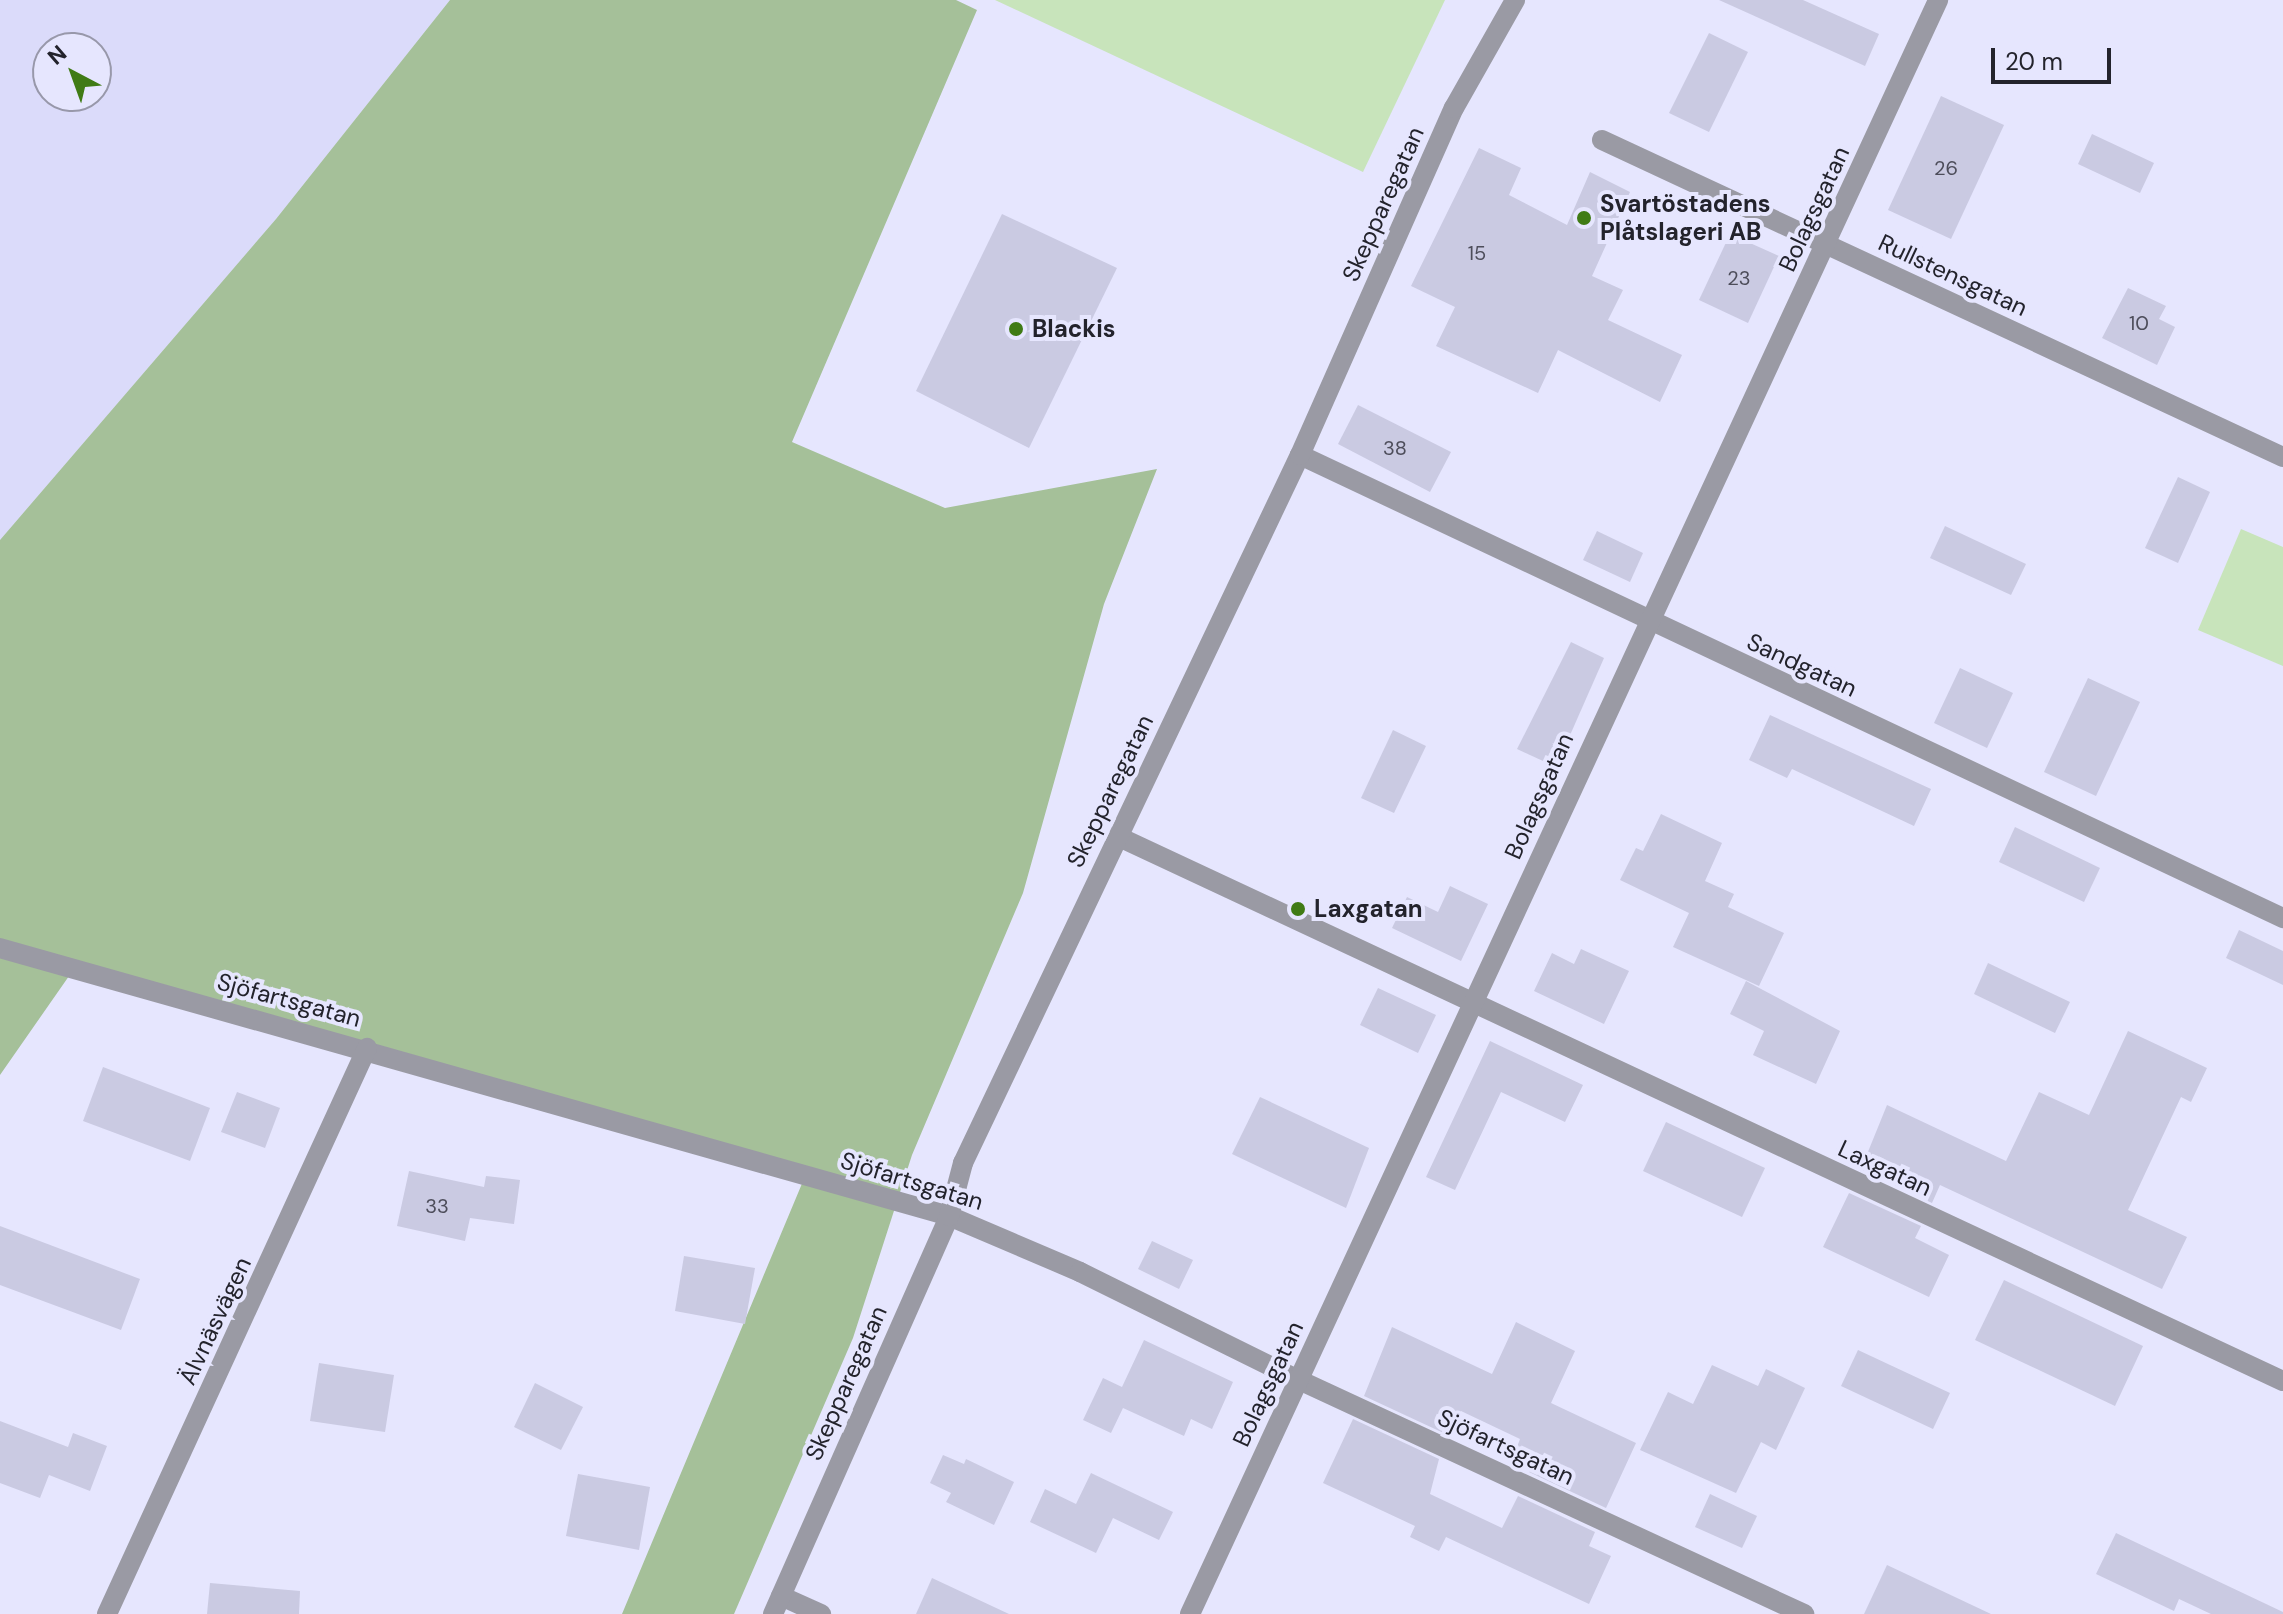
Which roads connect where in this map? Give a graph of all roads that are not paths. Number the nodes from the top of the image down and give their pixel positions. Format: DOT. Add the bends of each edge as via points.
graph roads {
  1 [pos="1515,0"];
  2 [pos="1938,0"];
  3 [pos="1602,140"];
  4 [pos="1825,245"];
  5 [pos="1300,455"];
  6 [pos="2283,457"];
  7 [pos="1646,621"];
  8 [pos="1119,837"];
  9 [pos="2283,918"];
  10 [pos="0,948"];
  11 [pos="1475,1002"];
  12 [pos="367,1048"];
  13 [pos="949,1216"];
  14 [pos="1299,1380"];
  15 [pos="2283,1381"];
  16 [pos="777,1605"];
  17 [pos="107,1614"];
  18 [pos="821,1614"];
  19 [pos="1190,1614"];
  20 [pos="1804,1614"];
  1 -- 5 [label="street, Skepparegatan" via="1454,108"];
  2 -- 4 [label="street, Bolagsgatan"];
  3 -- 4 [label="street, Rullstensgatan"];
  4 -- 6 [label="street, Rullstensgatan"];
  4 -- 7 [label="street, Bolagsgatan"];
  5 -- 7 [label="street, Sandgatan"];
  5 -- 8 [label="street, Skepparegatan"];
  7 -- 9 [label="street, Sandgatan"];
  7 -- 11 [label="street, Bolagsgatan"];
  8 -- 11 [label="street, Laxgatan"];
  8 -- 13 [label="street, Skepparegatan" via="963,1163"];
  10 -- 12 [label="street, Sjöfartsgatan"];
  11 -- 14 [label="street, Bolagsgatan"];
  11 -- 15 [label="street, Laxgatan"];
  12 -- 13 [label="street, Sjöfartsgatan"];
  12 -- 17 [label="street, Älvnäsvägen"];
  13 -- 14 [label="street, Sjöfartsgatan" via="1080,1272"];
  13 -- 16 [label="street, Skepparegatan"];
  14 -- 19 [label="street, Bolagsgatan"];
  14 -- 20 [label="street, Sjöfartsgatan"];
  16 -- 18 [label="street"];
}
